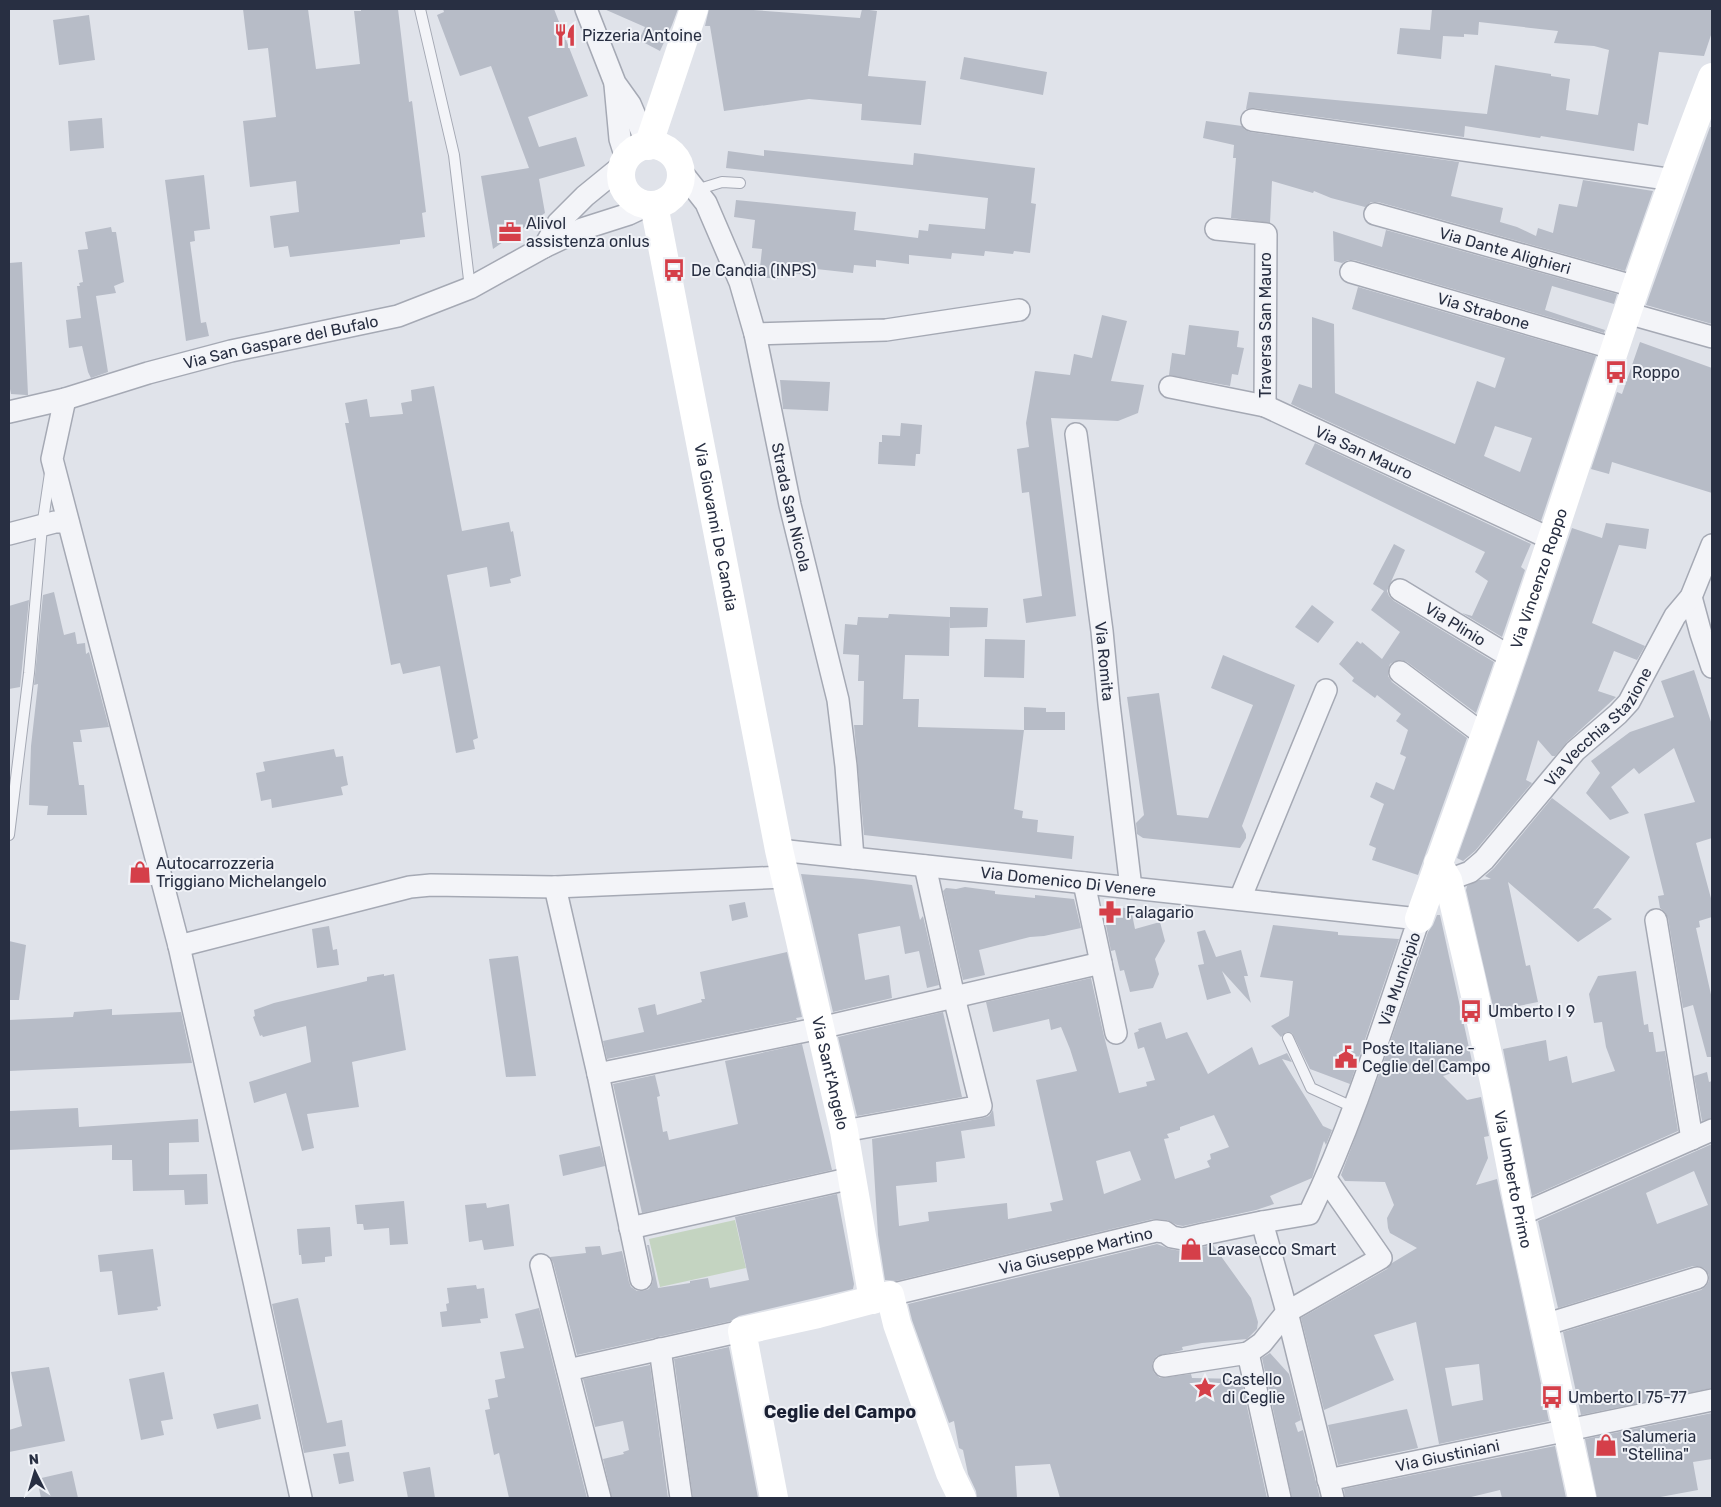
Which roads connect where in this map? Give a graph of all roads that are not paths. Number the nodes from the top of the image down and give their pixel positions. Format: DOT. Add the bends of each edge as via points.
graph roads {
  1 [pos="420,9"];
  2 [pos="586,9"];
  3 [pos="694,9"];
  4 [pos="615,82"];
  5 [pos="1709,92"];
  6 [pos="662,105"];
  7 [pos="1252,120"];
  8 [pos="632,156"];
  9 [pos="688,180"];
  10 [pos="1674,180"];
  11 [pos="740,183"];
  12 [pos="651,205"];
  13 [pos="1375,214"];
  14 [pos="1216,229"];
  15 [pos="544,247"];
  16 [pos="1352,272"];
  17 [pos="1637,287"];
  18 [pos="470,288"];
  19 [pos="1019,310"];
  20 [pos="1627,313"];
  21 [pos="755,334"];
  22 [pos="1712,337"];
  23 [pos="1615,349"];
  24 [pos="1170,387"];
  25 [pos="65,399"];
  26 [pos="1265,406"];
  27 [pos="9,412"];
  28 [pos="1076,434"];
  29 [pos="52,459"];
  30 [pos="68,522"];
  31 [pos="42,527"];
  32 [pos="9,534"];
  33 [pos="1551,539"];
  34 [pos="1712,545"];
  35 [pos="1400,590"];
  36 [pos="1690,596"];
  37 [pos="1512,658"];
  38 [pos="1712,667"];
  39 [pos="1400,672"];
  40 [pos="1326,690"];
  41 [pos="1484,735"];
  42 [pos="9,835"];
  43 [pos="779,850"];
  44 [pos="853,858"];
  45 [pos="925,866"];
  46 [pos="1443,871"];
  47 [pos="784,876"];
  48 [pos="1084,883"];
  49 [pos="555,887"];
  50 [pos="1131,888"];
  51 [pos="1240,899"];
  52 [pos="1419,919"];
  53 [pos="1656,920"];
  54 [pos="179,946"];
  55 [pos="1101,963"];
  56 [pos="954,997"];
  57 [pos="820,1028"];
  58 [pos="1116,1033"];
  59 [pos="1288,1038"];
  60 [pos="598,1074"];
  61 [pos="1355,1108"];
  62 [pos="1712,1130"];
  63 [pos="844,1131"];
  64 [pos="1692,1140"];
  65 [pos="852,1178"];
  66 [pos="1326,1179"];
  67 [pos="1520,1215"];
  68 [pos="1262,1222"];
  69 [pos="630,1228"];
  70 [pos="1275,1240"];
  71 [pos="541,1265"];
  72 [pos="1697,1278"];
  73 [pos="641,1279"];
  74 [pos="881,1297"];
  75 [pos="1287,1312"];
  76 [pos="1544,1325"];
  77 [pos="742,1331"];
  78 [pos="660,1349"];
  79 [pos="1248,1352"];
  80 [pos="1164,1366"];
  81 [pos="568,1370"];
  82 [pos="1712,1400"];
  83 [pos="1567,1431"];
  84 [pos="1331,1489"];
  85 [pos="301,1498"];
  86 [pos="600,1498"];
  87 [pos="681,1498"];
  88 [pos="774,1498"];
  89 [pos="781,1498"];
  90 [pos="948,1498"];
  91 [pos="962,1498"];
  92 [pos="1280,1498"];
  93 [pos="1582,1498"];
  1 -- 18 [label="lane" via="454,155"];
  2 -- 4 [label="street"];
  3 -- 6 [label="street"];
  4 -- 6 [label="street" via="642,103"];
  4 -- 8 [label="street" via="630,104"];
  5 -- 10 [label="street, Via Vincenzo Roppo"];
  6 -- 8 [label="street"];
  7 -- 10 [label="street"];
  8 -- 9 [label="street" via="660,147 677,160"];
  8 -- 12 [label="street" via="621,175 625,190 634,199"];
  8 -- 15 [label="street" via="558,223"];
  9 -- 11 [label="lane"];
  9 -- 12 [label="street" via="680,183 664,202"];
  9 -- 21 [label="street, Strada San Nicola" via="706,203 735,268"];
  10 -- 17 [label="street, Via Vincenzo Roppo"];
  12 -- 15 [label="street, Via San Gaspare del Bufalo" via="582,229"];
  12 -- 43 [label="street, Via Giovanni De Candia"];
  13 -- 17 [label="street, Via Dante Alighieri"];
  14 -- 26 [label="street, Traversa San Mauro" via="1266,234"];
  15 -- 18 [label="street, Via San Gaspare del Bufalo"];
  16 -- 23 [label="street, Via Strabone"];
  17 -- 20 [label="street, Via Vincenzo Roppo"];
  18 -- 25 [label="street, Via San Gaspare del Bufalo" via="398,316 231,351"];
  19 -- 21 [label="street" via="886,330"];
  20 -- 22 [label="street"];
  20 -- 23 [label="street, Via Vincenzo Roppo"];
  21 -- 44 [label="street, Strada San Nicola" via="790,505 838,700"];
  23 -- 33 [label="street, Via Vincenzo Roppo"];
  24 -- 26 [label="street, Via San Mauro"];
  25 -- 27 [label="street, Via San Gaspare del Bufalo"];
  25 -- 29 [label="street"];
  26 -- 33 [label="street, Via San Mauro"];
  28 -- 50 [label="street, Via Romita"];
  29 -- 30 [label="street"];
  29 -- 31 [label="lane"];
  30 -- 31 [label="street"];
  30 -- 54 [label="street"];
  31 -- 32 [label="street"];
  31 -- 42 [label="lane" via="29,673"];
  33 -- 37 [label="street, Via Vincenzo Roppo"];
  34 -- 36 [label="street, Via Vecchia Stazione"];
  35 -- 37 [label="street, Via Plinio"];
  36 -- 38 [label="street"];
  36 -- 46 [label="street, Via Vecchia Stazione" via="1675,616 1629,702 1575,751 1484,860 1470,872"];
  37 -- 41 [label="street, Via Vincenzo Roppo"];
  39 -- 41 [label="street"];
  40 -- 51 [label="street"];
  41 -- 46 [label="street, Via Vincenzo Roppo"];
  43 -- 44 [label="street, Via Domenico Di Venere"];
  43 -- 47 [label="street, Via Sant'Angelo"];
  44 -- 45 [label="street, Via Domenico Di Venere"];
  45 -- 48 [label="street, Via Domenico Di Venere"];
  45 -- 56 [label="street"];
  46 -- 52 [label="street, Via Vincenzo Roppo"];
  46 -- 67 [label="street, Via Umberto Primo" via="1496,1091"];
  47 -- 49 [label="street"];
  47 -- 57 [label="street, Via Sant'Angelo"];
  48 -- 50 [label="street, Via Domenico Di Venere"];
  48 -- 55 [label="street"];
  49 -- 54 [label="street" via="410,887"];
  49 -- 60 [label="street"];
  50 -- 51 [label="street, Via Domenico Di Venere"];
  51 -- 52 [label="street, Via Domenico Di Venere"];
  52 -- 61 [label="street, Via Municipio"];
  53 -- 64 [label="street"];
  54 -- 85 [label="street"];
  55 -- 56 [label="street"];
  55 -- 58 [label="street"];
  56 -- 57 [label="street"];
  56 -- 63 [label="street" via="980,1106"];
  57 -- 60 [label="street"];
  57 -- 63 [label="street, Via Sant'Angelo"];
  59 -- 61 [label="lane" via="1311,1088"];
  60 -- 69 [label="street"];
  61 -- 66 [label="street, Via Municipio"];
  62 -- 64 [label="street"];
  63 -- 65 [label="street, Via Sant'Angelo"];
  64 -- 67 [label="street"];
  65 -- 69 [label="street"];
  65 -- 74 [label="street, Via Sant'Angelo"];
  66 -- 68 [label="street, Via Giuseppe Martino" via="1309,1214"];
  66 -- 75 [label="street" via="1381,1258"];
  67 -- 76 [label="street, Via Umberto Primo"];
  68 -- 74 [label="street, Via Giuseppe Martino" via="1183,1240 1156,1231"];
  68 -- 75 [label="street"];
  69 -- 73 [label="street"];
  70 -- 70 [label="street" via="1289,1297 1371,1253 1329,1192 1316,1219"];
  71 -- 81 [label="street"];
  72 -- 76 [label="street"];
  74 -- 77 [label="street"];
  74 -- 91 [label="street, Via Sant'Angelo" via="900,1334"];
  75 -- 79 [label="street" via="1262,1343"];
  75 -- 84 [label="street"];
  76 -- 83 [label="street, Via Umberto Primo"];
  77 -- 78 [label="street"];
  77 -- 88 [label="street"];
  78 -- 81 [label="street"];
  78 -- 87 [label="street"];
  79 -- 80 [label="street"];
  79 -- 92 [label="street"];
  81 -- 86 [label="street"];
  82 -- 83 [label="street, Via Giustiniani"];
  83 -- 84 [label="street, Via Giustiniani"];
  83 -- 93 [label="street, Via Umberto Primo"];
  89 -- 90 [label="street" via="749,1334 879,1306"];
}
